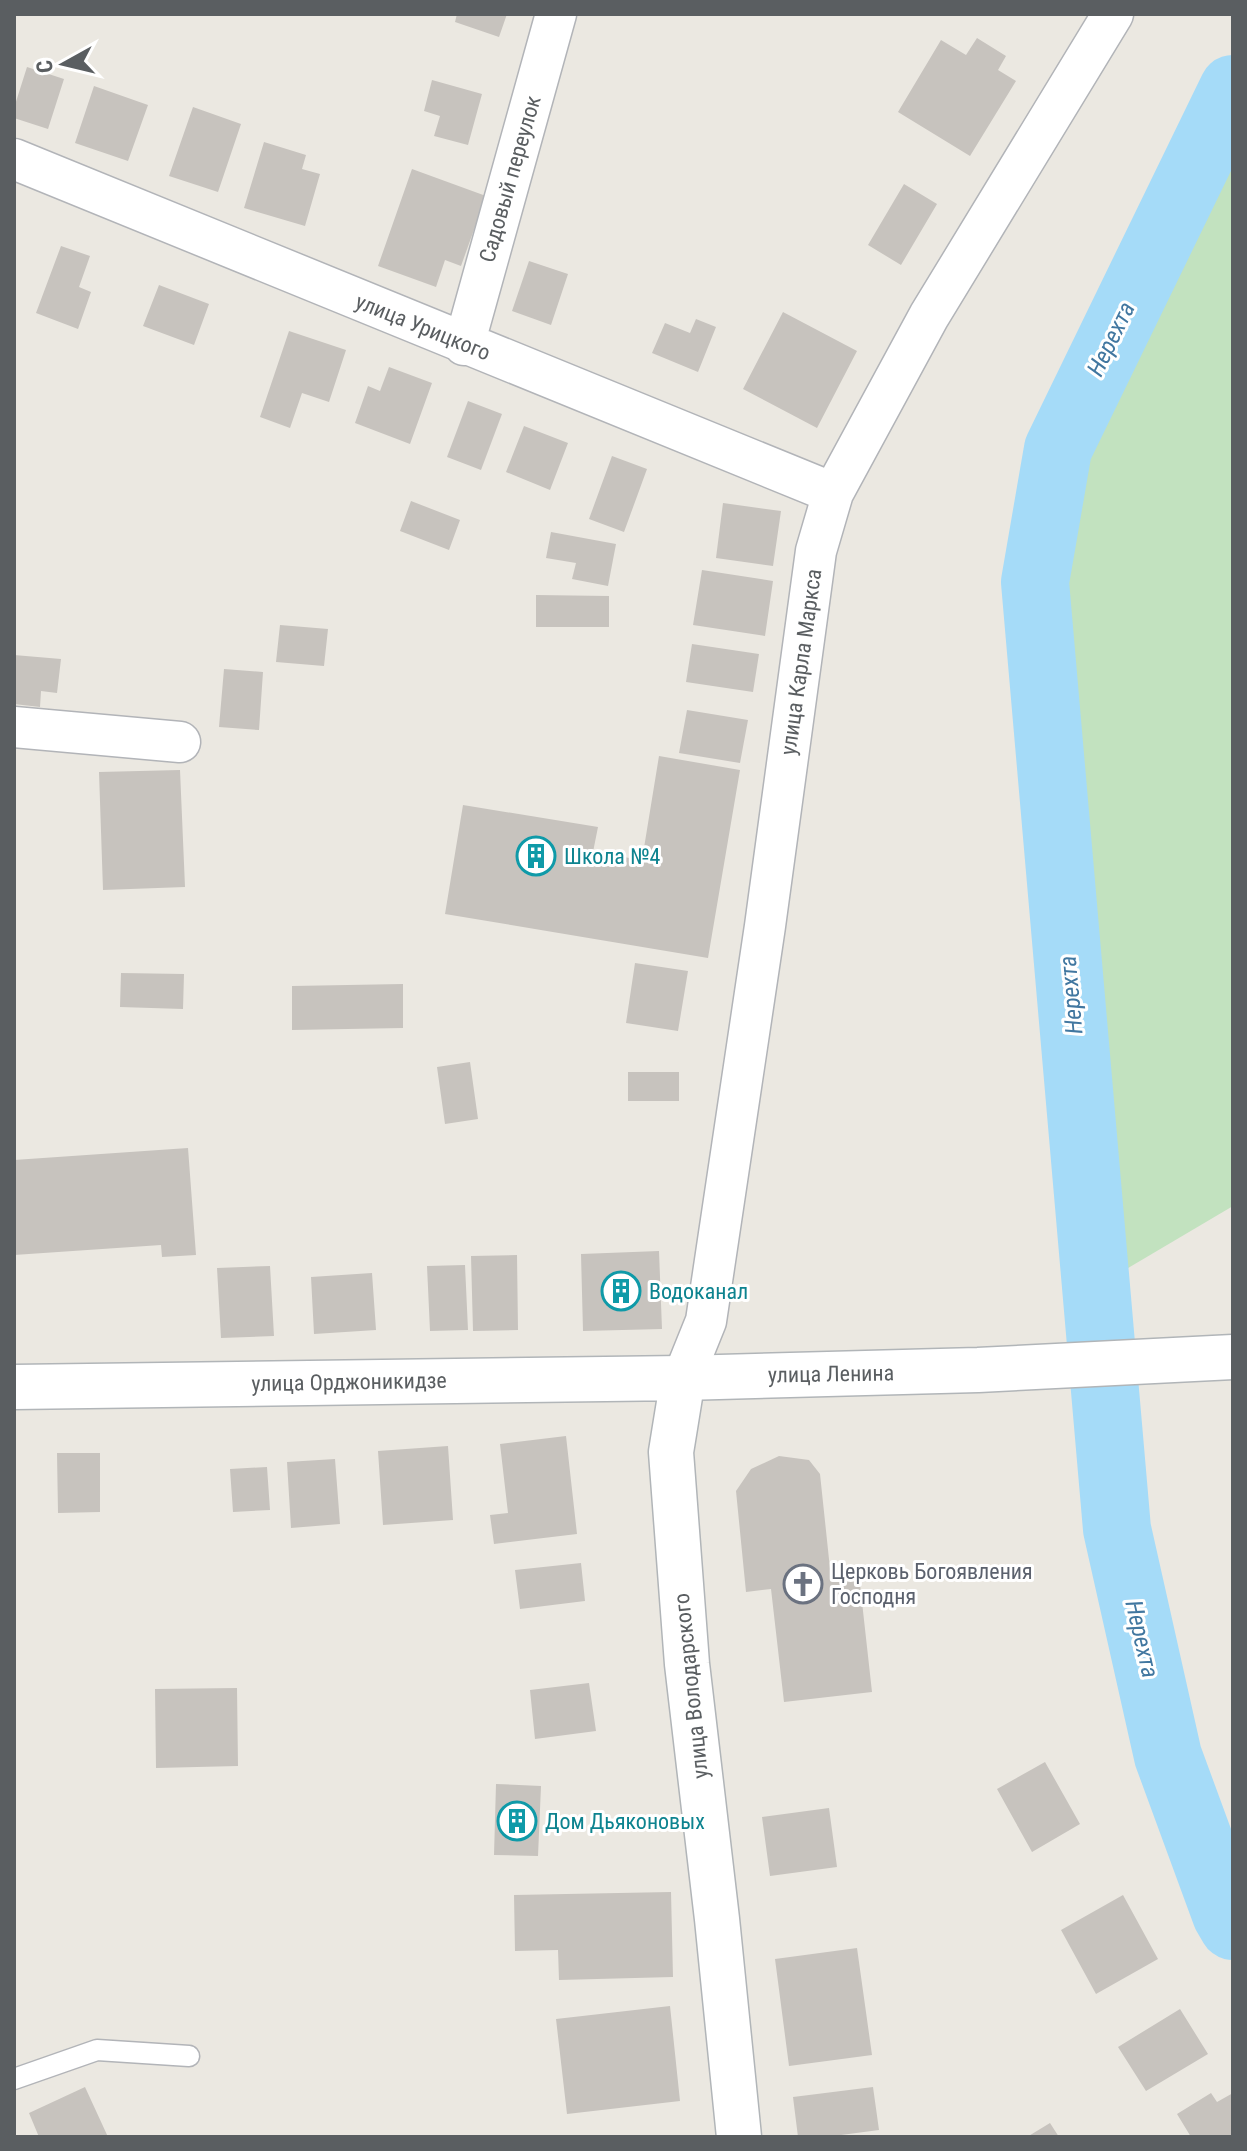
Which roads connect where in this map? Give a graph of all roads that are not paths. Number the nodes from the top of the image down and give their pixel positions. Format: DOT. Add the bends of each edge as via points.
graph roads {
  1 [pos="556,14"];
  2 [pos="1113,14"];
  3 [pos="14,159"];
  4 [pos="464,345"];
  5 [pos="833,493"];
  6 [pos="14,727"];
  7 [pos="180,742"];
  8 [pos="1232,1357"];
  9 [pos="683,1378"];
  10 [pos="14,1387"];
  11 [pos="189,2056"];
  12 [pos="14,2079"];
  13 [pos="739,2137"];
  1 -- 4 [label="street, Садовый переулок"];
  2 -- 5 [label="street, улица Карла Маркса" via="929,316"];
  3 -- 4 [label="street, улица Урицкого"];
  4 -- 5 [label="street, улица Урицкого"];
  5 -- 9 [label="street, улица Карла Маркса" via="816,551 706,1321"];
  6 -- 7 [label="street"];
  8 -- 9 [label="main road, улица Ленина"];
  9 -- 10 [label="main road, улица Орджоникидзе"];
  9 -- 13 [label="main road, улица Володарского" via="671,1452 673,1482 687,1664"];
  11 -- 12 [label="lane" via="97,2050"];
}
